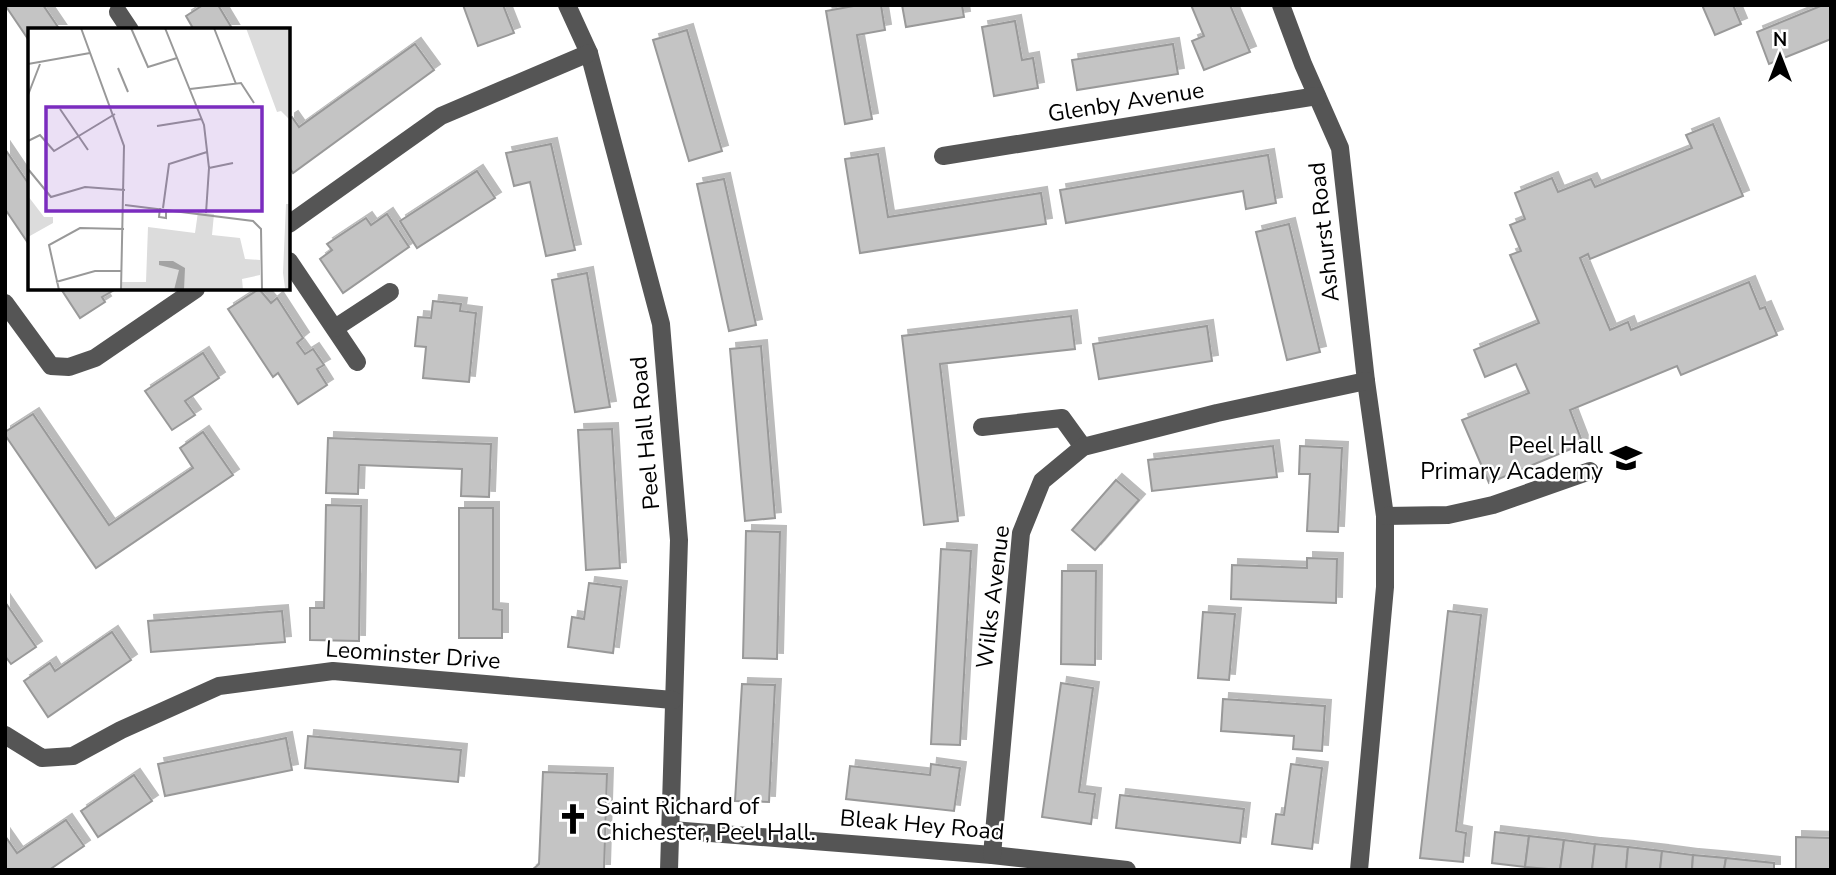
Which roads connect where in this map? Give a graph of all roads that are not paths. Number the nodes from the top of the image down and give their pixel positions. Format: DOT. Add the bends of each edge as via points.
graph roads {
  1 [pos="567,5"];
  2 [pos="1281,5"];
  3 [pos="118,12"];
  4 [pos="129,28"];
  5 [pos="589,53"];
  6 [pos="1317,96"];
  7 [pos="943,156"];
  8 [pos="290,223"];
  9 [pos="290,262"];
  10 [pos="195,290"];
  11 [pos="390,292"];
  12 [pos="5,303"];
  13 [pos="335,328"];
  14 [pos="357,362"];
  15 [pos="1366,381"];
  16 [pos="982,427"];
  17 [pos="1083,447"];
  18 [pos="1590,471"];
  19 [pos="1385,516"];
  20 [pos="673,700"];
  21 [pos="5,735"];
  22 [pos="672,830"];
  23 [pos="992,855"];
  24 [pos="968,862"];
  25 [pos="1021,864"];
  26 [pos="669,870"];
  27 [pos="1127,870"];
  28 [pos="1359,870"];
  1 -- 5 [label="street, Peel Hall Road"];
  2 -- 6 [label="street, Ashurst Road"];
  3 -- 4 [label="street"];
  5 -- 8 [label="street" via="441,116"];
  5 -- 20 [label="street, Peel Hall Road" via="660,324 679,540"];
  6 -- 7 [label="street, Glenby Avenue"];
  6 -- 15 [label="street, Ashurst Road" via="1340,148"];
  9 -- 13 [label="street"];
  10 -- 12 [label="street" via="95,358 69,367 51,366"];
  11 -- 13 [label="street"];
  13 -- 14 [label="street"];
  15 -- 17 [label="street, Wilks Avenue"];
  15 -- 19 [label="street, Ashurst Road"];
  16 -- 17 [label="street" via="1062,418"];
  17 -- 23 [label="street, Wilks Avenue" via="1042,481 1021,533"];
  18 -- 19 [label="street" via="1493,505 1448,515"];
  19 -- 28 [label="street, Ashurst Road" via="1385,587"];
  20 -- 21 [label="street, Leominster Drive" via="333,671 219,685 73,756 42,758"];
  20 -- 22 [label="street, Peel Hall Road"];
  22 -- 24 [label="street, Bleak Hey Road"];
  22 -- 26 [label="street, Peel Hall Road"];
  23 -- 24 [label="street, Bleak Hey Road"];
  23 -- 25 [label="street, Bleak Hey Road"];
  25 -- 27 [label="street, Bleak Hey Road"];
}
